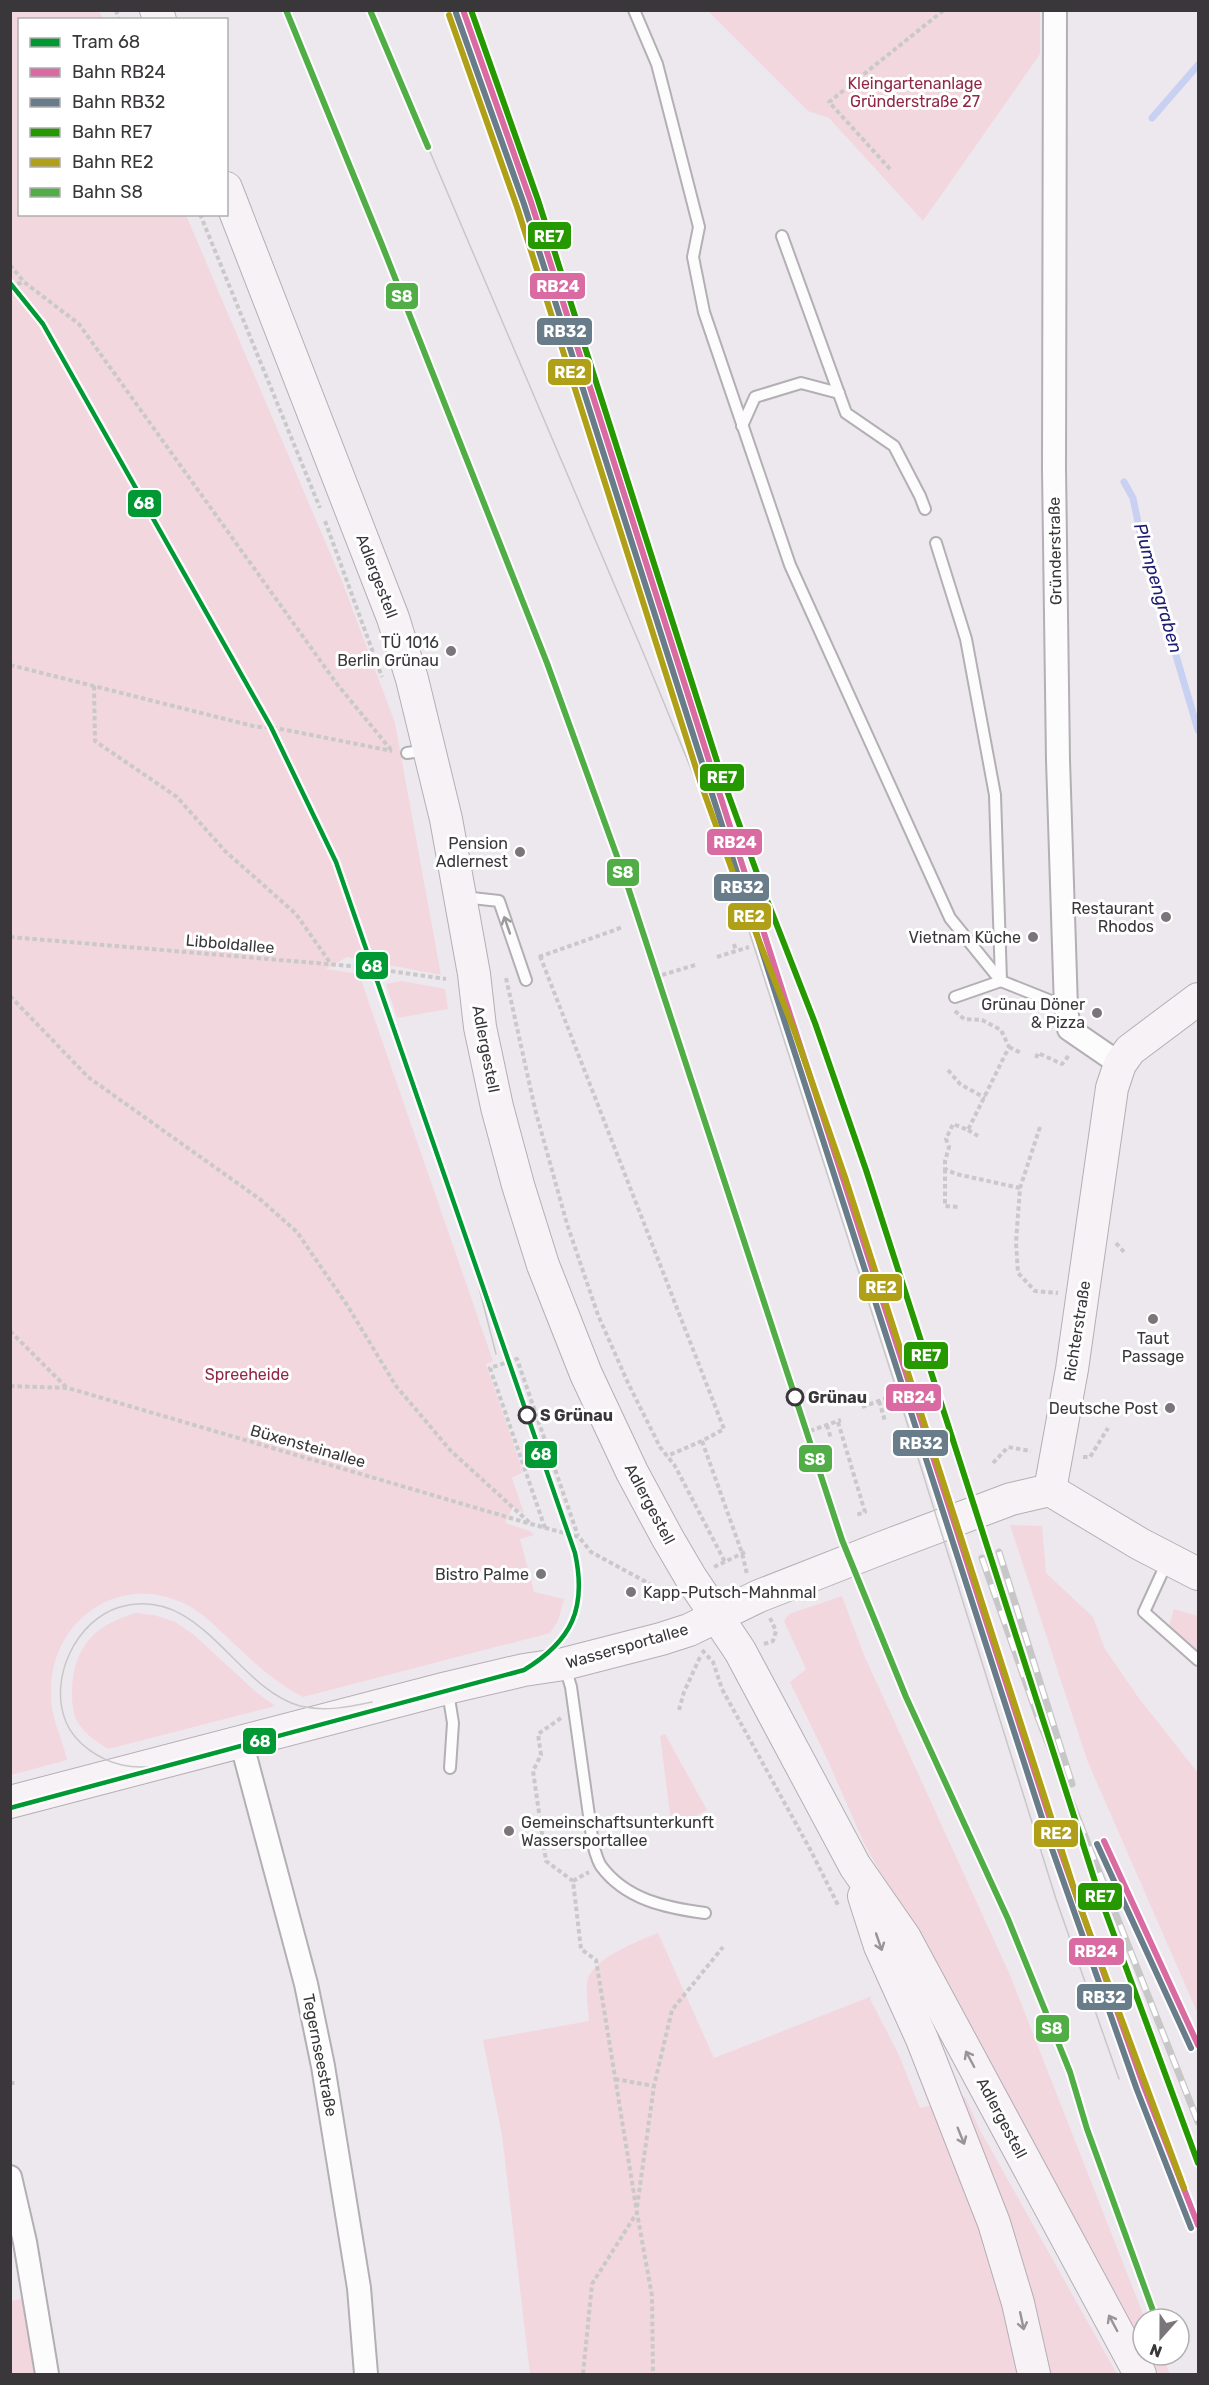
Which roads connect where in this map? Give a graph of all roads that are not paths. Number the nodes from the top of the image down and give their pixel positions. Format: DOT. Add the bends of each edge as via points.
graph roads {
  1 [pos="634,10"];
  2 [pos="1055,10"];
  3 [pos="228,193"];
  4 [pos="782,236"];
  5 [pos="839,393"];
  6 [pos="742,426"];
  7 [pos="925,509"];
  8 [pos="936,543"];
  9 [pos="461,897"];
  10 [pos="526,980"];
  11 [pos="1001,981"];
  12 [pos="955,997"];
  13 [pos="1198,999"];
  14 [pos="1066,1008"];
  15 [pos="1120,1064"];
  16 [pos="1050,1490"];
  17 [pos="1169,1559"];
  18 [pos="1198,1574"];
  19 [pos="718,1616"];
  20 [pos="1198,1660"];
  21 [pos="564,1664"];
  22 [pos="447,1688"];
  23 [pos="241,1741"];
  24 [pos="450,1768"];
  25 [pos="10,1802"];
  26 [pos="855,1866"];
  27 [pos="705,1913"];
  28 [pos="10,2176"];
  29 [pos="47,2374"];
  30 [pos="366,2374"];
  31 [pos="1034,2374"];
  32 [pos="1140,2374"];
  1 -- 6 [label="lane" via="657,64 699,227 693,257 704,312"];
  2 -- 14 [label="street, Gründerstraße" via="1054,469"];
  3 -- 9 [label="main road, Adlergestell" via="393,618 412,679 418,752 446,819"];
  4 -- 5 [label="lane"];
  5 -- 6 [label="lane" via="801,383 755,397"];
  5 -- 7 [label="lane" via="846,413 894,446"];
  6 -- 11 [label="lane" via="790,565 950,918"];
  8 -- 11 [label="lane" via="966,639 995,795"];
  10 -- 9 [label="lane, one-way" via="499,901"];
  9 -- 19 [label="main road, Adlergestell" via="480,1028 497,1107 543,1265 586,1374 632,1472 684,1567"];
  11 -- 12 [label="lane"];
  11 -- 14 [label="lane"];
  13 -- 15 [label="main road, Richterstraße" via="1130,1050"];
  14 -- 15 [label="street, Gründerstraße" via="1069,1029"];
  15 -- 16 [label="main road, Richterstraße" via="1112,1088 1083,1296"];
  16 -- 17 [label="main road"];
  16 -- 19 [label="main road" via="992,1506 759,1596"];
  17 -- 18 [label="main road"];
  17 -- 20 [label="lane" via="1144,1612"];
  19 -- 21 [label="main road, Wassersportallee" via="695,1642 661,1639"];
  19 -- 26 [label="main road, Adlergestell"];
  21 -- 22 [label="main road, Wassersportallee"];
  21 -- 27 [label="lane" via="571,1688 593,1844 600,1865 618,1884 643,1900 670,1909"];
  22 -- 23 [label="main road, Wassersportallee"];
  22 -- 24 [label="lane" via="453,1723"];
  23 -- 25 [label="main road, Wassersportallee"];
  23 -- 30 [label="street, Tegernseestraße" via="299,1955 323,2066 359,2288"];
  26 -- 31 [label="main road, Adlergestell, one-way" via="880,1946 922,2039 994,2223"];
  32 -- 26 [label="main road, Adlergestell, one-way" via="905,1938"];
  28 -- 29 [label="street"];
}
